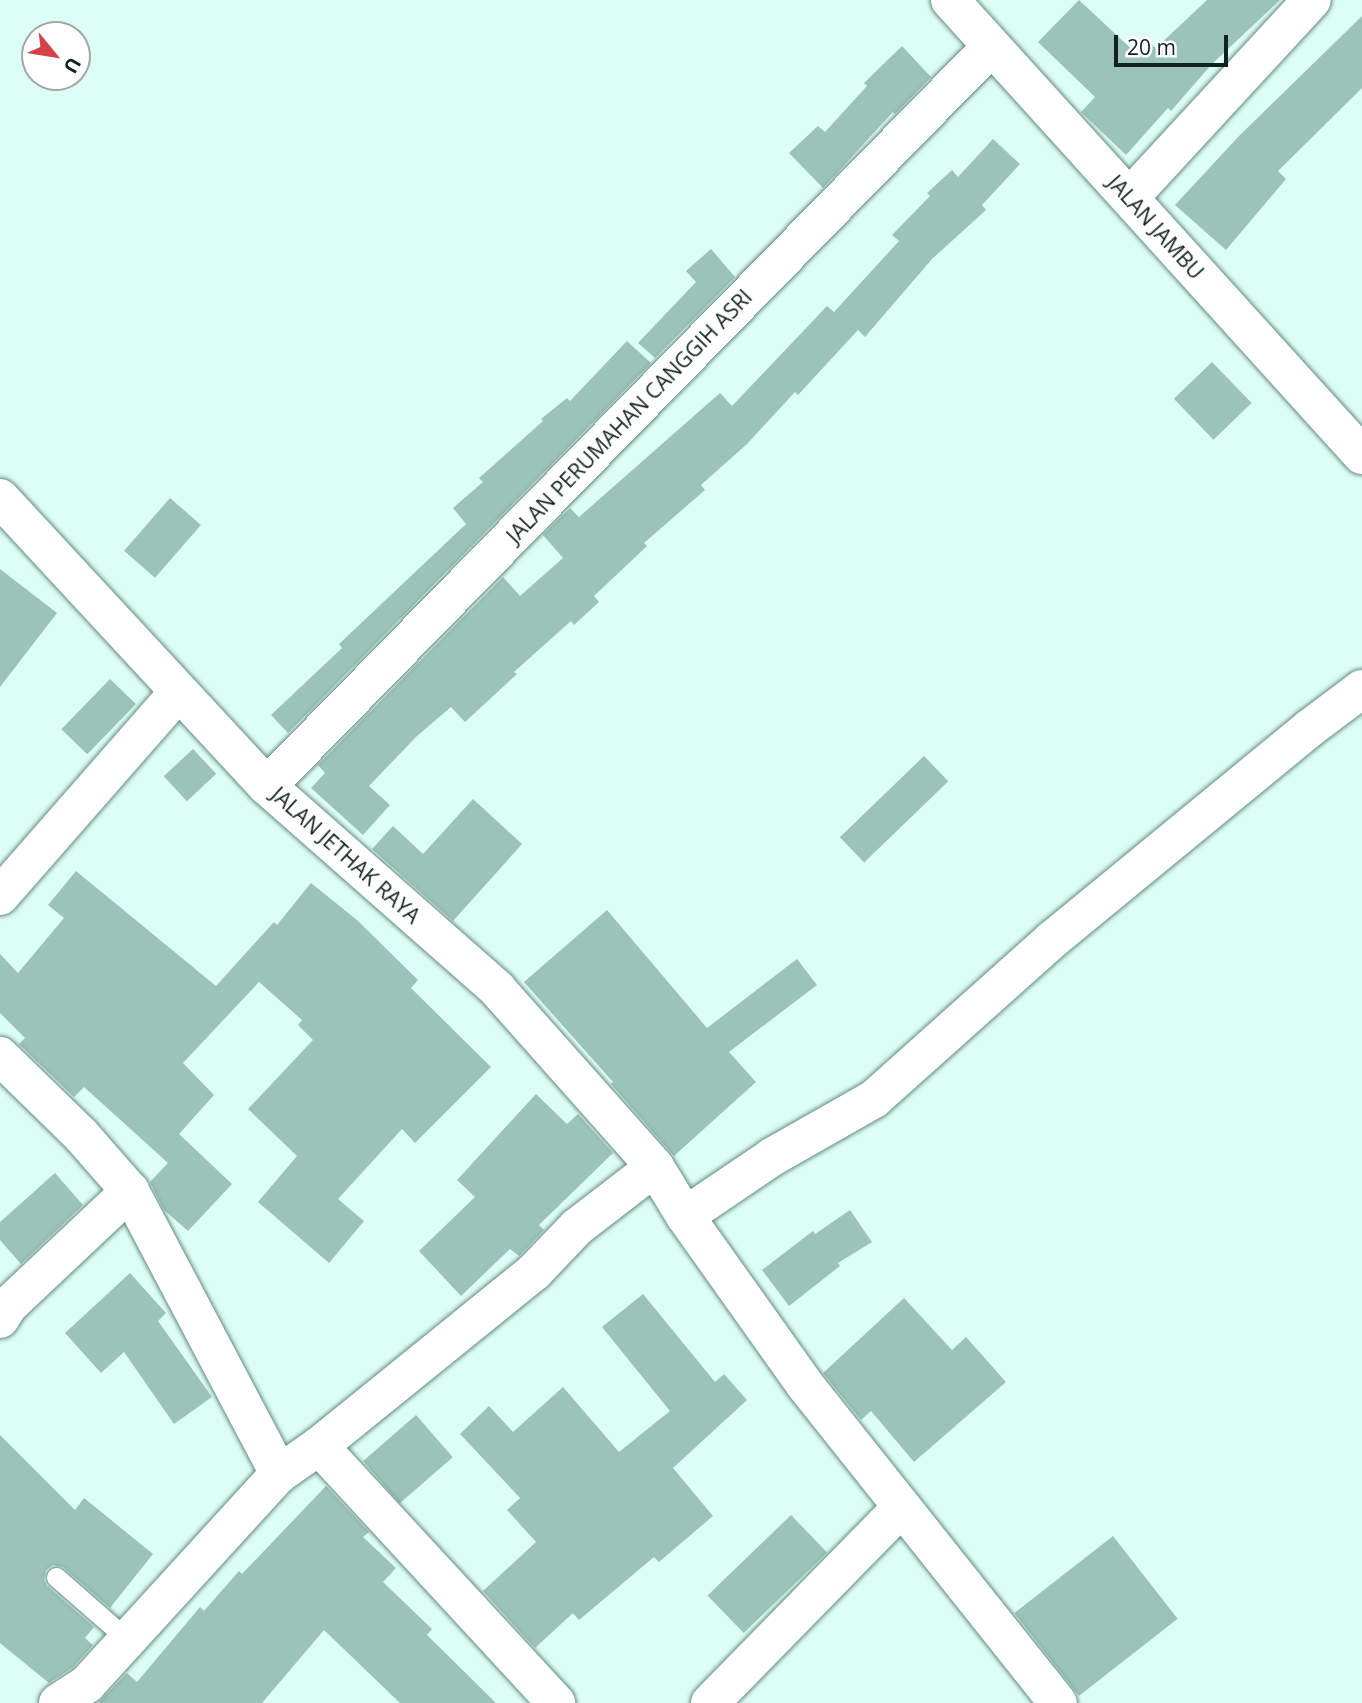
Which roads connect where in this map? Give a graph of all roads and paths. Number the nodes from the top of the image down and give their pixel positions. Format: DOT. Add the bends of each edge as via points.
graph roads {
  1 [pos="950,0"];
  2 [pos="1312,0"];
  3 [pos="991,47"];
  4 [pos="1130,197"];
  5 [pos="1362,455"];
  6 [pos="0,498"];
  7 [pos="1362,690"];
  8 [pos="178,693"];
  9 [pos="267,786"];
  10 [pos="0,896"];
  11 [pos="1,1059"];
  12 [pos="655,1167"];
  13 [pos="130,1191"];
  14 [pos="685,1216"];
  15 [pos="0,1320"];
  16 [pos="319,1446"];
  17 [pos="279,1474"];
  18 [pos="902,1507"];
  19 [pos="56,1577"];
  20 [pos="127,1639"];
  21 [pos="83,1697"];
  22 [pos="556,1703"];
  23 [pos="710,1703"];
  24 [pos="1058,1703"];
  1 -- 3 [label="street, JALAN JAMBU"];
  2 -- 4 [label="street"];
  3 -- 4 [label="street, JALAN JAMBU"];
  3 -- 9 [label="street, JALAN PERUMAHAN CANGGIH ASRI"];
  4 -- 5 [label="street, JALAN JAMBU"];
  6 -- 8 [label="street, JALAN JETHAK RAYA"];
  7 -- 14 [label="street" via="1053,939 874,1099 772,1157"];
  8 -- 9 [label="street, JALAN JETHAK RAYA"];
  8 -- 10 [label="street"];
  9 -- 12 [label="street, JALAN JETHAK RAYA" via="497,989"];
  11 -- 13 [label="street"];
  12 -- 14 [label="street, JALAN JETHAK RAYA"];
  12 -- 16 [label="street" via="613,1196 534,1272"];
  13 -- 15 [label="street" via="8,1306"];
  13 -- 17 [label="street"];
  14 -- 18 [label="street, JALAN JETHAK RAYA" via="805,1385"];
  16 -- 17 [label="street"];
  16 -- 22 [label="street"];
  17 -- 20 [label="street"];
  18 -- 23 [label="street"];
  18 -- 24 [label="street, JALAN JETHAK RAYA"];
  19 -- 20 [label="lane"];
  20 -- 21 [label="street"];
}
